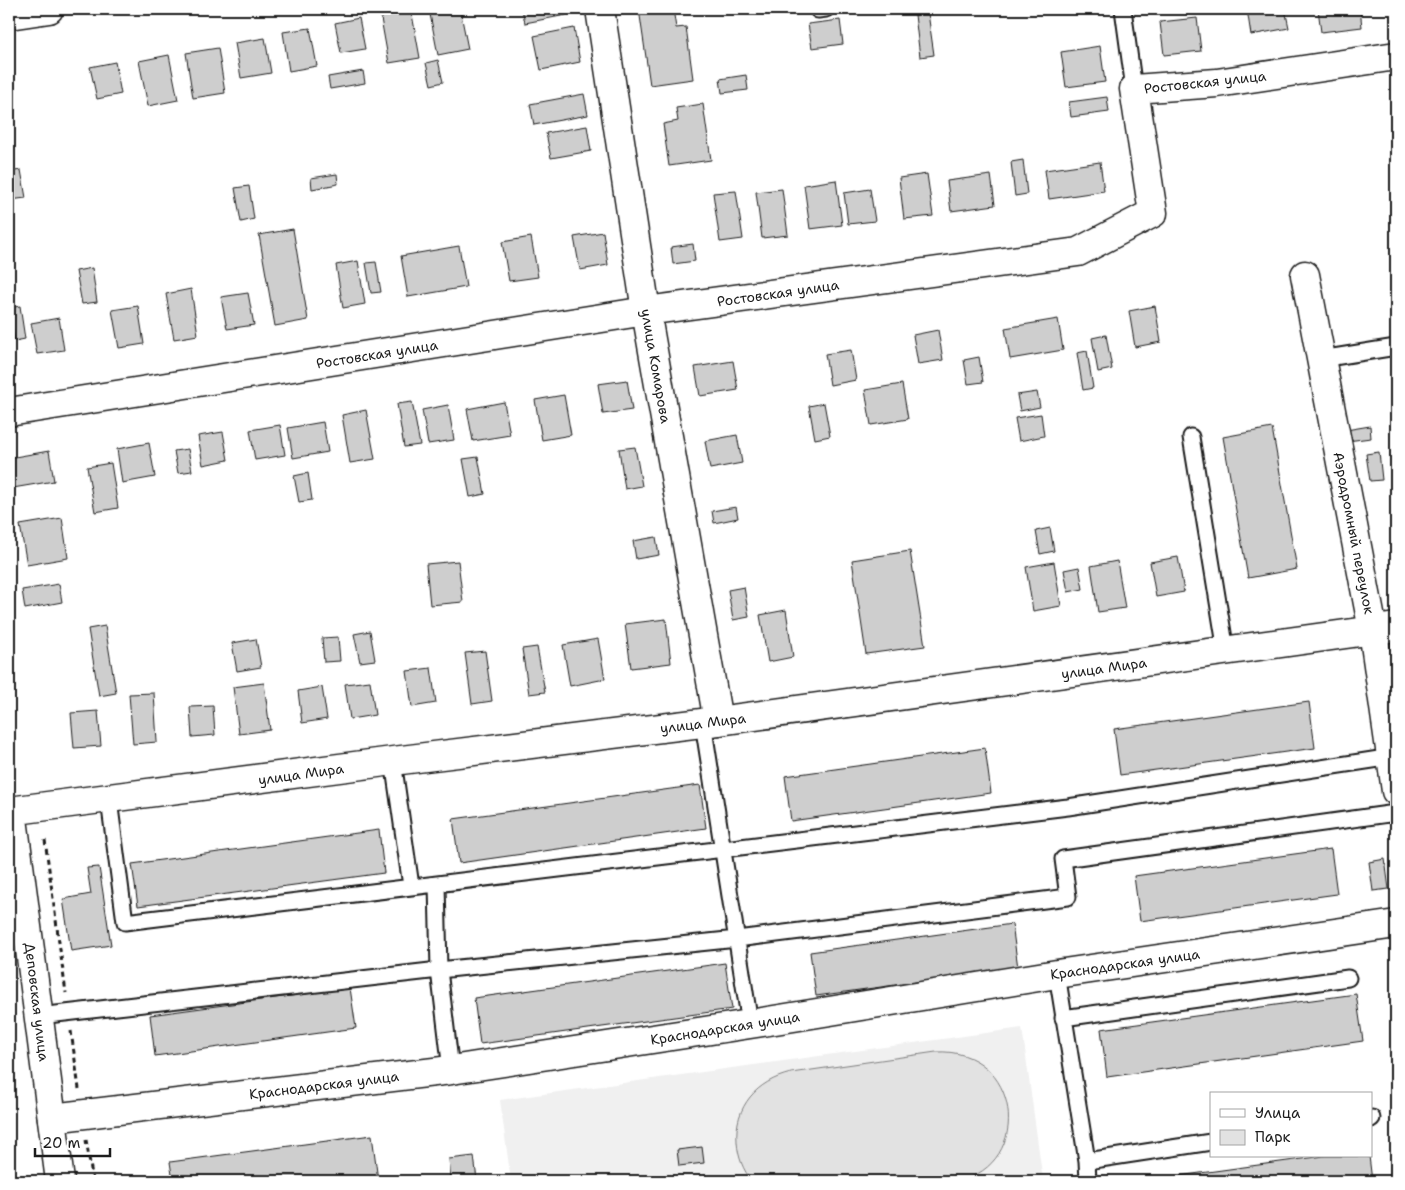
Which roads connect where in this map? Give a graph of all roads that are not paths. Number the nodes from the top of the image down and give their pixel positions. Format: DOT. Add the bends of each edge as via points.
graph roads {
  1 [pos="49,9"];
  2 [pos="600,9"];
  3 [pos="1123,9"];
  4 [pos="9,15"];
  5 [pos="1396,56"];
  6 [pos="1134,89"];
  7 [pos="1305,276"];
  8 [pos="646,311"];
  9 [pos="1396,347"];
  10 [pos="1321,359"];
  11 [pos="9,412"];
  12 [pos="1191,437"];
  13 [pos="1384,628"];
  14 [pos="1226,651"];
  15 [pos="711,722"];
  16 [pos="1392,757"];
  17 [pos="393,761"];
  18 [pos="1396,791"];
  19 [pos="108,800"];
  20 [pos="10,805"];
  21 [pos="1396,813"];
  22 [pos="723,849"];
  23 [pos="437,884"];
  24 [pos="411,886"];
  25 [pos="1396,924"];
  26 [pos="737,940"];
  27 [pos="439,970"];
  28 [pos="1057,974"];
  29 [pos="1348,978"];
  30 [pos="39,1016"];
  31 [pos="1063,1018"];
  32 [pos="750,1024"];
  33 [pos="451,1070"];
  34 [pos="52,1118"];
  35 [pos="1210,1142"];
  36 [pos="1086,1161"];
  37 [pos="60,1181"];
  38 [pos="1088,1181"];
  1 -- 4 [label="street"];
  2 -- 8 [label="street, улица Комарова"];
  3 -- 6 [label="lane"];
  5 -- 6 [label="street, Ростовская улица" via="1217,83"];
  6 -- 8 [label="street, Ростовская улица" via="1153,213 1078,252"];
  7 -- 10 [label="street, Аэродромный переулок"];
  8 -- 11 [label="street, Ростовская улица"];
  8 -- 15 [label="street, улица Комарова"];
  9 -- 10 [label="lane"];
  10 -- 13 [label="street, Аэродромный переулок"];
  12 -- 14 [label="lane"];
  13 -- 14 [label="street, улица Мира"];
  13 -- 16 [label="street, Аэродромный переулок"];
  14 -- 15 [label="street, улица Мира"];
  15 -- 17 [label="street, улица Мира"];
  15 -- 22 [label="lane"];
  16 -- 18 [label="street, Аэродромный переулок"];
  16 -- 22 [label="lane" via="1068,807"];
  17 -- 19 [label="street, улица Мира"];
  17 -- 24 [label="lane"];
  19 -- 20 [label="street, улица Мира"];
  19 -- 24 [label="lane" via="125,922"];
  20 -- 30 [label="street, Деповская улица"];
  21 -- 26 [label="lane" via="1063,859 1068,897"];
  22 -- 23 [label="lane"];
  22 -- 26 [label="lane"];
  23 -- 24 [label="lane"];
  23 -- 27 [label="lane"];
  25 -- 28 [label="street, Краснодарская улица"];
  26 -- 27 [label="lane"];
  26 -- 32 [label="lane"];
  27 -- 30 [label="lane"];
  27 -- 33 [label="lane"];
  28 -- 31 [label="lane"];
  28 -- 32 [label="street, Краснодарская улица"];
  29 -- 31 [label="lane"];
  30 -- 34 [label="street, Деповская улица"];
  31 -- 36 [label="lane"];
  32 -- 33 [label="street, Краснодарская улица"];
  33 -- 34 [label="street, Краснодарская улица"];
  34 -- 37 [label="street, Деповская улица"];
  35 -- 36 [label="lane"];
  36 -- 38 [label="lane"];
}
